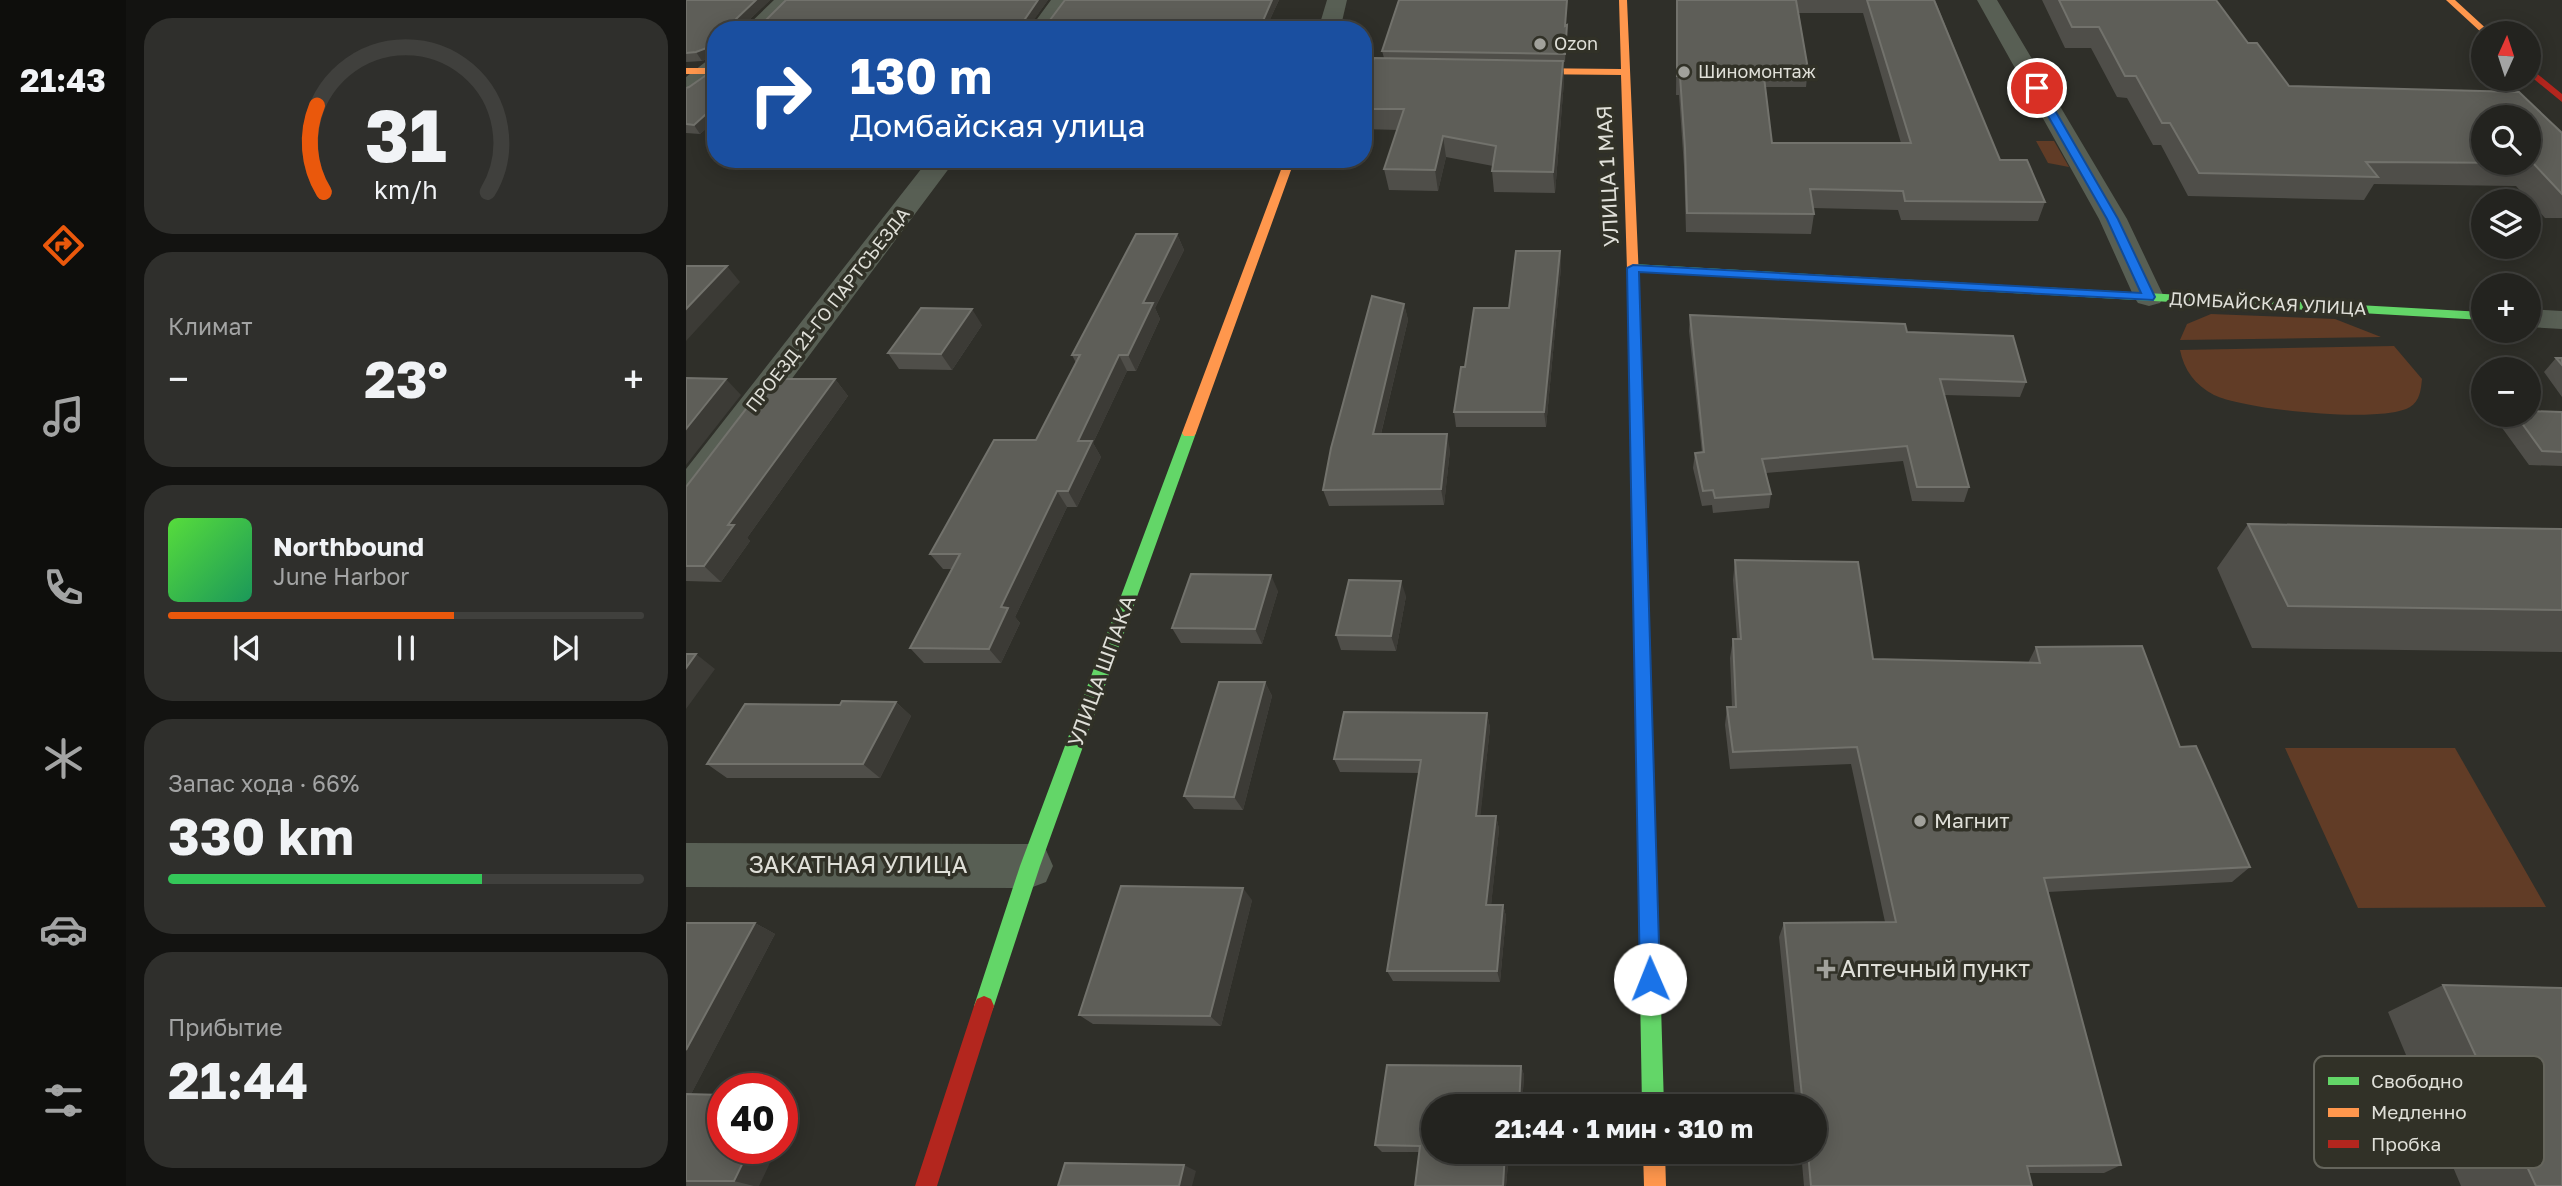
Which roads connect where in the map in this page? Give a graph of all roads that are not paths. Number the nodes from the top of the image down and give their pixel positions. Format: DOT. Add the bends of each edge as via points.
graph roads {
  1 [pos="786,0"];
  2 [pos="1062,0"];
  3 [pos="1337,0"];
  4 [pos="1623,0"];
  5 [pos="1987,0"];
  6 [pos="2450,0"];
  7 [pos="764,21"];
  8 [pos="1047,21"];
  9 [pos="1331,21"];
  10 [pos="2474,21"];
  11 [pos="1372,68"];
  12 [pos="706,69"];
  13 [pos="1444,70"];
  14 [pos="1498,71"];
  15 [pos="1625,72"];
  16 [pos="2541,81"];
  17 [pos="686,89"];
  18 [pos="2562,99"];
  19 [pos="936,168"];
  20 [pos="1287,168"];
  21 [pos="1633,268"];
  22 [pos="2149,297"];
  23 [pos="2471,315"];
  24 [pos="2541,319"];
  25 [pos="2562,320"];
  26 [pos="686,494"];
  27 [pos="686,865"];
  28 [pos="1030,866"];
  29 [pos="1653,1094"];
  30 [pos="1654,1164"];
  31 [pos="926,1186"];
  32 [pos="1655,1186"];
  1 -- 7 [label="street"];
  2 -- 8 [label="street"];
  3 -- 9 [label="street"];
  4 -- 15 [label="street, УЛИЦА 1 МАЯ"];
  5 -- 22 [label="street" via="2113,219"];
  6 -- 10 [label="street"];
  11 -- 13 [label="street"];
  12 -- 17 [label="street"];
  14 -- 15 [label="street"];
  15 -- 21 [label="street, УЛИЦА 1 МАЯ"];
  16 -- 18 [label="street"];
  19 -- 26 [label="street, ПРОЕЗД 21-ГО ПАРТСЪЕЗДА"];
  20 -- 28 [label="street, УЛИЦА ШПАКА"];
  21 -- 22 [label="street, ДОМБАЙСКАЯ УЛИЦА"];
  21 -- 29 [label="street, УЛИЦА 1 МАЯ"];
  22 -- 23 [label="street, ДОМБАЙСКАЯ УЛИЦА"];
  24 -- 25 [label="street"];
  27 -- 28 [label="street, ЗАКАТНАЯ УЛИЦА"];
  28 -- 31 [label="street, УЛИЦА ШПАКА"];
  30 -- 32 [label="street"];
}
